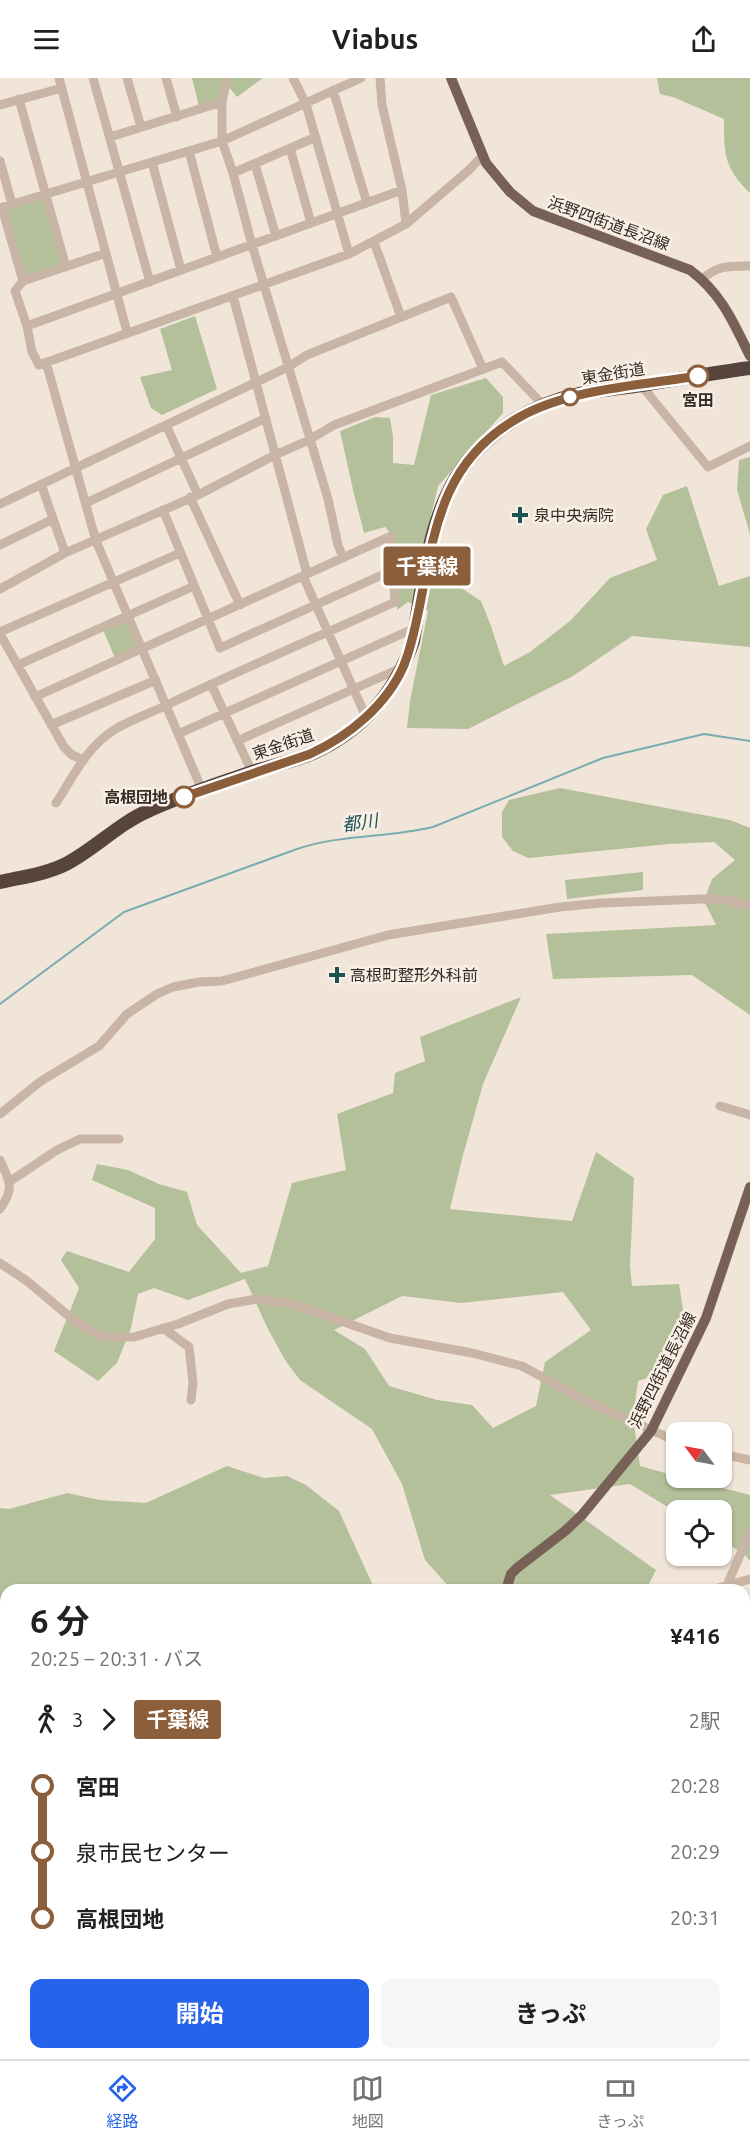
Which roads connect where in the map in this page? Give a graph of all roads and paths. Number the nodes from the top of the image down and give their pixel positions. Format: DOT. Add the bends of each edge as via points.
graph roads {
  1 [pos="93,78"];
  2 [pos="127,78"];
  3 [pos="166,78"];
  4 [pos="227,78"];
  5 [pos="293,78"];
  6 [pos="361,78"];
  7 [pos="380,78"];
  8 [pos="451,78"];
  9 [pos="60,83"];
  10 [pos="333,90"];
  11 [pos="19,99"];
  12 [pos="222,102"];
  13 [pos="306,104"];
  14 [pos="0,105"];
  15 [pos="177,117"];
  16 [pos="141,127"];
  17 [pos="110,137"];
  18 [pos="316,137"];
  19 [pos="222,141"];
  20 [pos="290,148"];
  21 [pos="189,151"];
  22 [pos="483,156"];
  23 [pos="0,161"];
  24 [pos="152,162"];
  25 [pos="255,164"];
  26 [pos="119,171"];
  27 [pos="233,173"];
  28 [pos="87,182"];
  29 [pos="402,190"];
  30 [pos="46,194"];
  31 [pos="367,203"];
  32 [pos="5,207"];
  33 [pos="337,214"];
  34 [pos="312,223"];
  35 [pos="406,224"];
  36 [pos="276,236"];
  37 [pos="374,242"];
  38 [pos="252,245"];
  39 [pos="106,253"];
  40 [pos="350,254"];
  41 [pos="217,257"];
  42 [pos="750,266"];
  43 [pos="66,267"];
  44 [pos="181,270"];
  45 [pos="702,280"];
  46 [pos="23,281"];
  47 [pos="150,282"];
  48 [pos="263,284"];
  49 [pos="117,294"];
  50 [pos="233,296"];
  51 [pos="401,317"];
  52 [pos="27,326"];
  53 [pos="127,332"];
  54 [pos="750,356"];
  55 [pos="46,362"];
  56 [pos="288,367"];
  57 [pos="750,368"];
  58 [pos="483,369"];
  59 [pos="256,382"];
  60 [pos="641,385"];
  61 [pos="544,406"];
  62 [pos="266,418"];
  63 [pos="166,425"];
  64 [pos="309,440"];
  65 [pos="750,446"];
  66 [pos="275,454"];
  67 [pos="181,459"];
  68 [pos="76,469"];
  69 [pos="41,484"];
  70 [pos="194,496"];
  71 [pos="86,503"];
  72 [pos="0,504"];
  73 [pos="163,510"];
  74 [pos="53,519"];
  75 [pos="96,541"];
  76 [pos="0,545"];
  77 [pos="65,553"];
  78 [pos="180,553"];
  79 [pos="343,558"];
  80 [pos="393,570"];
  81 [pos="305,575"];
  82 [pos="114,582"];
  83 [pos="194,586"];
  84 [pos="0,589"];
  85 [pos="315,604"];
  86 [pos="240,605"];
  87 [pos="129,615"];
  88 [pos="209,619"];
  89 [pos="415,628"];
  90 [pos="0,633"];
  91 [pos="328,633"];
  92 [pos="143,649"];
  93 [pos="340,660"];
  94 [pos="18,665"];
  95 [pos="404,667"];
  96 [pos="156,680"];
  97 [pos="211,684"];
  98 [pos="353,688"];
  99 [pos="36,697"];
  100 [pos="166,706"];
  101 [pos="225,713"];
  102 [pos="366,717"];
  103 [pos="51,725"];
  104 [pos="178,734"];
  105 [pos="237,741"];
  106 [pos="84,760"];
  107 [pos="252,772"];
  108 [pos="202,790"];
  109 [pos="56,803"];
  110 [pos="0,882"];
  111 [pos="750,906"];
  112 [pos="720,1106"];
  113 [pos="0,1114"];
  114 [pos="750,1115"];
  115 [pos="119,1139"];
  116 [pos="0,1160"];
  117 [pos="9,1182"];
  118 [pos="750,1187"];
  119 [pos="0,1209"];
  120 [pos="0,1263"];
  121 [pos="163,1328"];
  122 [pos="191,1400"];
  123 [pos="651,1431"];
  124 [pos="666,1437"];
  125 [pos="732,1456"];
  126 [pos="750,1460"];
  127 [pos="750,1532"];
  128 [pos="750,1579"];
  129 [pos="508,1584"];
  130 [pos="727,1584"];
  131 [pos="731,1584"];
  1 -- 17 [label="street"];
  2 -- 16 [label="street"];
  3 -- 15 [label="street"];
  4 -- 12 [label="street"];
  5 -- 13 [label="street"];
  6 -- 10 [label="street"];
  7 -- 29 [label="street" via="382,105"];
  8 -- 22 [label="main road, 浜野四街道長沼線"];
  9 -- 11 [label="street"];
  9 -- 28 [label="street"];
  10 -- 13 [label="street"];
  10 -- 31 [label="street"];
  11 -- 14 [label="street"];
  11 -- 30 [label="street"];
  12 -- 15 [label="street"];
  12 -- 19 [label="street"];
  13 -- 18 [label="street"];
  13 -- 19 [label="street"];
  15 -- 16 [label="street"];
  16 -- 17 [label="street"];
  17 -- 26 [label="street"];
  18 -- 20 [label="street"];
  18 -- 33 [label="street"];
  19 -- 21 [label="street"];
  19 -- 27 [label="street"];
  20 -- 25 [label="street"];
  20 -- 34 [label="street"];
  21 -- 24 [label="street"];
  21 -- 41 [label="street"];
  22 -- 35 [label="street"];
  22 -- 45 [label="main road, 浜野四街道長沼線" via="510,192 533,211 690,270"];
  23 -- 32 [label="street"];
  24 -- 26 [label="street"];
  24 -- 44 [label="street"];
  25 -- 27 [label="street"];
  25 -- 36 [label="street"];
  26 -- 28 [label="street"];
  26 -- 47 [label="street"];
  27 -- 38 [label="street"];
  28 -- 30 [label="street"];
  28 -- 39 [label="street"];
  29 -- 31 [label="street"];
  29 -- 35 [label="street"];
  30 -- 32 [label="street"];
  30 -- 43 [label="street"];
  31 -- 33 [label="street"];
  32 -- 46 [label="street"];
  33 -- 34 [label="street"];
  33 -- 40 [label="street"];
  34 -- 36 [label="street"];
  35 -- 37 [label="street"];
  36 -- 38 [label="street"];
  37 -- 40 [label="street"];
  37 -- 51 [label="street"];
  38 -- 41 [label="street"];
  38 -- 48 [label="street"];
  39 -- 43 [label="street"];
  39 -- 49 [label="street"];
  40 -- 48 [label="street"];
  41 -- 44 [label="street"];
  42 -- 45 [label="street" via="709,272"];
  43 -- 46 [label="street"];
  44 -- 47 [label="street"];
  45 -- 54 [label="main road, 浜野四街道長沼線" via="727,309"];
  46 -- 52 [label="street" via="15,291"];
  47 -- 49 [label="street"];
  48 -- 50 [label="street"];
  48 -- 56 [label="street"];
  49 -- 52 [label="street"];
  49 -- 53 [label="street"];
  50 -- 53 [label="street"];
  50 -- 59 [label="street"];
  51 -- 56 [label="street" via="307,355"];
  51 -- 58 [label="street" via="451,297"];
  52 -- 55 [label="street" via="35,360 39,365"];
  53 -- 55 [label="street"];
  55 -- 68 [label="street"];
  56 -- 59 [label="street"];
  56 -- 64 [label="street"];
  57 -- 60 [label="highway, 東金街道"];
  58 -- 61 [label="street" via="502,362"];
  58 -- 64 [label="street" via="360,414"];
  59 -- 62 [label="street"];
  59 -- 63 [label="street"];
  60 -- 61 [label="highway, 東金街道" via="578,394"];
  60 -- 65 [label="street" via="708,467"];
  61 -- 89 [label="highway, 東金街道" via="519,417 486,441 457,477 435,528"];
  62 -- 66 [label="street"];
  62 -- 67 [label="street"];
  63 -- 67 [label="street"];
  63 -- 68 [label="street"];
  64 -- 66 [label="street"];
  64 -- 79 [label="street"];
  66 -- 70 [label="street"];
  66 -- 81 [label="street"];
  67 -- 70 [label="street"];
  67 -- 71 [label="street"];
  68 -- 69 [label="street"];
  68 -- 71 [label="street"];
  69 -- 72 [label="street"];
  69 -- 74 [label="street"];
  70 -- 73 [label="street"];
  70 -- 86 [label="street"];
  71 -- 75 [label="street"];
  73 -- 75 [label="street"];
  73 -- 78 [label="street"];
  74 -- 76 [label="street"];
  74 -- 77 [label="street"];
  75 -- 77 [label="street"];
  75 -- 82 [label="street"];
  77 -- 84 [label="street"];
  78 -- 82 [label="street"];
  78 -- 83 [label="street"];
  79 -- 80 [label="street" via="390,536"];
  79 -- 81 [label="street"];
  80 -- 85 [label="street"];
  80 -- 91 [label="street" via="395,602"];
  81 -- 85 [label="street"];
  81 -- 86 [label="street"];
  82 -- 87 [label="street"];
  82 -- 90 [label="street"];
  83 -- 87 [label="street"];
  83 -- 88 [label="street"];
  85 -- 88 [label="street" via="220,648"];
  85 -- 91 [label="street"];
  86 -- 88 [label="street"];
  87 -- 92 [label="street"];
  87 -- 94 [label="street"];
  88 -- 92 [label="street"];
  89 -- 93 [label="street"];
  89 -- 95 [label="highway, 東金街道"];
  90 -- 94 [label="street"];
  91 -- 93 [label="street"];
  91 -- 97 [label="street"];
  92 -- 96 [label="street"];
  92 -- 99 [label="street"];
  93 -- 98 [label="street"];
  93 -- 101 [label="street"];
  94 -- 99 [label="street"];
  95 -- 98 [label="street"];
  95 -- 102 [label="highway, 東金街道"];
  96 -- 100 [label="street"];
  96 -- 103 [label="street"];
  97 -- 100 [label="street"];
  97 -- 101 [label="street"];
  98 -- 102 [label="street"];
  98 -- 105 [label="street"];
  99 -- 103 [label="street"];
  100 -- 104 [label="street"];
  100 -- 106 [label="street" via="116,728"];
  101 -- 104 [label="street"];
  101 -- 105 [label="street"];
  102 -- 107 [label="highway, 東金街道" via="327,746"];
  103 -- 106 [label="street" via="64,747"];
  104 -- 108 [label="street"];
  105 -- 107 [label="street"];
  106 -- 109 [label="street"];
  107 -- 108 [label="highway, 東金街道"];
  108 -- 110 [label="highway, 東金街道" via="133,818 67,863"];
  111 -- 113 [label="street" via="702,898 560,907 388,935 222,981 173,987 127,1014 99,1046 41,1081"];
  112 -- 114 [label="street"];
  115 -- 117 [label="street" via="80,1139"];
  116 -- 117 [label="street"];
  117 -- 119 [label="street" via="9,1196"];
  118 -- 123 [label="main road, 浜野四街道長沼線" via="706,1318"];
  120 -- 121 [label="street" via="76,1323 103,1337 134,1337"];
  121 -- 122 [label="street" via="189,1347"];
  121 -- 123 [label="street" via="228,1304 257,1299 292,1304 390,1338 522,1366"];
  123 -- 124 [label="street"];
  123 -- 129 [label="main road, 浜野四街道長沼線" via="582,1515 517,1568"];
  125 -- 126 [label="street"];
  127 -- 130 [label="street"];
  128 -- 131 [label="street"];
}
